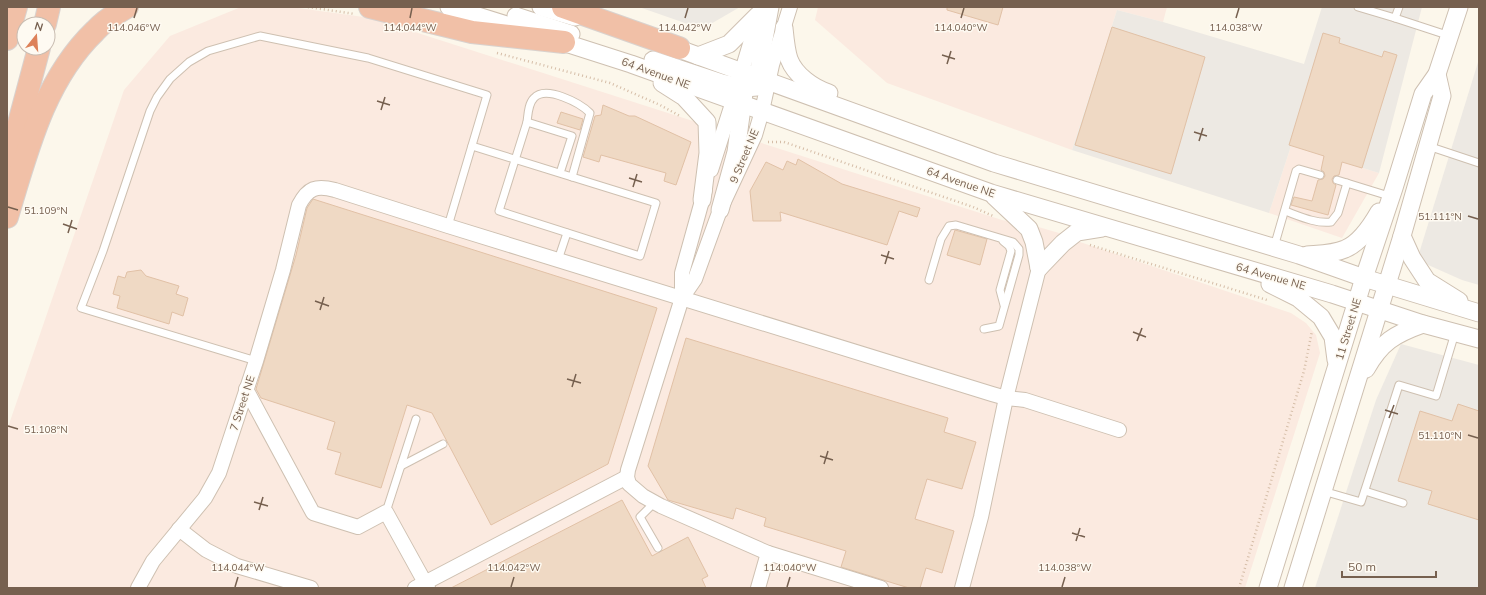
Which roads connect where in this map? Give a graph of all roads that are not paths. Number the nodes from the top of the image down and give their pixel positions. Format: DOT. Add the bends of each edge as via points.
graph roads {
  1 [pos="16,7"];
  2 [pos="127,7"];
  3 [pos="449,7"];
  4 [pos="486,7"];
  5 [pos="541,7"];
  6 [pos="563,7"];
  7 [pos="790,7"];
  8 [pos="1358,7"];
  9 [pos="1399,7"];
  10 [pos="1459,7"];
  11 [pos="763,10"];
  12 [pos="364,11"];
  13 [pos="1395,18"];
  14 [pos="784,28"];
  15 [pos="1450,36"];
  16 [pos="7,39"];
  17 [pos="564,42"];
  18 [pos="688,52"];
  19 [pos="37,56"];
  20 [pos="631,64"];
  21 [pos="1437,74"];
  22 [pos="748,87"];
  23 [pos="762,111"];
  24 [pos="527,122"];
  25 [pos="472,146"];
  26 [pos="951,146"];
  27 [pos="1428,146"];
  28 [pos="516,159"];
  29 [pos="1479,162"];
  30 [pos="7,168"];
  31 [pos="560,173"];
  32 [pos="1320,175"];
  33 [pos="572,177"];
  34 [pos="1337,180"];
  35 [pos="1347,183"];
  36 [pos="1391,192"];
  37 [pos="991,193"];
  38 [pos="702,200"];
  39 [pos="720,210"];
  40 [pos="1285,211"];
  41 [pos="7,217"];
  42 [pos="448,226"];
  43 [pos="1108,228"];
  44 [pos="567,233"];
  45 [pos="1402,236"];
  46 [pos="1274,247"];
  47 [pos="1299,255"];
  48 [pos="558,260"];
  49 [pos="1236,266"];
  50 [pos="1039,268"];
  51 [pos="1364,278"];
  52 [pos="929,280"];
  53 [pos="1386,285"];
  54 [pos="682,298"];
  55 [pos="1367,306"];
  56 [pos="1479,312"];
  57 [pos="1423,324"];
  58 [pos="984,329"];
  59 [pos="1455,332"];
  60 [pos="1479,339"];
  61 [pos="256,361"];
  62 [pos="1337,365"];
  63 [pos="246,389"];
  64 [pos="1353,392"];
  65 [pos="1006,398"];
  66 [pos="416,418"];
  67 [pos="1119,430"];
  68 [pos="443,444"];
  69 [pos="401,466"];
  70 [pos="627,478"];
  71 [pos="1323,491"];
  72 [pos="1365,491"];
  73 [pos="654,503"];
  74 [pos="1403,503"];
  75 [pos="386,512"];
  76 [pos="1315,514"];
  77 [pos="179,529"];
  78 [pos="658,548"];
  79 [pos="768,553"];
  80 [pos="1269,585"];
  81 [pos="423,586"];
  82 [pos="138,588"];
  83 [pos="311,588"];
  84 [pos="758,588"];
  85 [pos="881,588"];
  86 [pos="962,588"];
  87 [pos="1293,588"];
  1 -- 16 [label="highway"];
  2 -- 41 [label="highway" via="95,30 56,82 36,126"];
  3 -- 17 [label="street, 64 Avenue NE"];
  4 -- 22 [label="street"];
  5 -- 18 [label="street, 64 Avenue NE"];
  6 -- 18 [label="highway"];
  7 -- 14 [label="street, 9 Street NE"];
  8 -- 13 [label="lane"];
  9 -- 13 [label="lane"];
  10 -- 15 [label="street"];
  11 -- 18 [label="street" via="729,44"];
  11 -- 22 [label="street" via="760,61"];
  12 -- 17 [label="highway" via="472,32"];
  13 -- 15 [label="lane"];
  14 -- 22 [label="street, 9 Street NE"];
  14 -- 26 [label="street" via="788,58 798,73 810,84 928,129"];
  15 -- 21 [label="street"];
  17 -- 20 [label="street, 64 Avenue NE"];
  18 -- 22 [label="street, 64 Avenue NE"];
  19 -- 30 [label="highway"];
  20 -- 22 [label="street, 64 Avenue NE"];
  20 -- 38 [label="street" via="684,97 707,122 708,153"];
  21 -- 27 [label="street, 11 Street NE" via="1442,96"];
  21 -- 36 [label="street" via="1423,94"];
  22 -- 23 [label="street, 64 Avenue NE"];
  22 -- 23 [label="street, 9 Street NE"];
  22 -- 26 [label="street, 64 Avenue NE"];
  22 -- 38 [label="street, 9 Street NE"];
  22 -- 39 [label="street" via="736,152"];
  23 -- 37 [label="street, 64 Avenue NE"];
  23 -- 39 [label="street, 9 Street NE" via="751,143"];
  24 -- 28 [label="lane"];
  24 -- 31 [label="lane" via="572,136"];
  24 -- 33 [label="lane" via="532,99 537,95 566,98 582,106 590,114"];
  25 -- 28 [label="lane"];
  25 -- 42 [label="lane"];
  25 -- 61 [label="lane" via="487,95 369,58 260,36 208,51 189,62 170,79 150,111 81,308"];
  26 -- 46 [label="street, 64 Avenue NE" via="994,163"];
  27 -- 29 [label="lane"];
  27 -- 45 [label="street, 11 Street NE"];
  28 -- 31 [label="lane"];
  28 -- 44 [label="lane" via="499,211"];
  31 -- 33 [label="lane"];
  32 -- 40 [label="lane" via="1299,169 1296,171"];
  33 -- 44 [label="lane" via="656,203 640,256"];
  34 -- 35 [label="lane"];
  35 -- 36 [label="lane"];
  35 -- 40 [label="lane" via="1338,213 1331,222"];
  36 -- 47 [label="street" via="1370,228 1345,250"];
  36 -- 51 [label="street"];
  37 -- 43 [label="street, 64 Avenue NE"];
  37 -- 50 [label="street" via="1029,229"];
  38 -- 54 [label="street, 9 Street NE" via="682,274"];
  39 -- 54 [label="street, 9 Street NE" via="695,279"];
  40 -- 46 [label="lane"];
  42 -- 48 [label="street"];
  42 -- 61 [label="street, 7 Street NE" via="326,187 309,190 296,214 283,270"];
  43 -- 49 [label="street, 64 Avenue NE"];
  43 -- 50 [label="street" via="1077,232 1062,243"];
  44 -- 48 [label="lane"];
  45 -- 53 [label="street, 11 Street NE"];
  45 -- 56 [label="street" via="1427,281"];
  46 -- 47 [label="street, 64 Avenue NE"];
  47 -- 51 [label="street, 64 Avenue NE"];
  48 -- 54 [label="street"];
  49 -- 55 [label="street, 64 Avenue NE"];
  49 -- 62 [label="street" via="1298,298 1321,317 1333,337"];
  50 -- 65 [label="street"];
  51 -- 53 [label="street, 64 Avenue NE"];
  51 -- 55 [label="street" via="1369,295"];
  52 -- 58 [label="lane" via="941,239 949,226 956,225 1013,242 1019,249 1019,255 999,326"];
  53 -- 55 [label="street, 11 Street NE"];
  53 -- 56 [label="street, 64 Avenue NE"];
  54 -- 65 [label="street"];
  54 -- 70 [label="street, 9 Street NE"];
  55 -- 57 [label="street, 64 Avenue NE"];
  55 -- 62 [label="street, 11 Street NE"];
  55 -- 64 [label="street, 11 Street NE"];
  55 -- 76 [label="street"];
  57 -- 59 [label="street, 64 Avenue NE"];
  57 -- 64 [label="street" via="1403,331 1384,344"];
  59 -- 60 [label="street, 64 Avenue NE"];
  59 -- 72 [label="lane" via="1436,396 1399,384"];
  61 -- 63 [label="street, 7 Street NE"];
  62 -- 80 [label="street, 11 Street NE"];
  63 -- 75 [label="street" via="313,513 358,526"];
  63 -- 77 [label="street, 7 Street NE" via="212,488"];
  64 -- 71 [label="street, 11 Street NE"];
  65 -- 67 [label="street" via="1025,400"];
  65 -- 86 [label="street" via="981,517"];
  66 -- 69 [label="lane"];
  68 -- 69 [label="lane"];
  69 -- 75 [label="lane"];
  70 -- 73 [label="street" via="635,491"];
  70 -- 81 [label="street"];
  71 -- 72 [label="lane" via="1361,502"];
  71 -- 76 [label="street, 11 Street NE"];
  72 -- 74 [label="lane"];
  73 -- 78 [label="lane" via="640,517"];
  73 -- 79 [label="street"];
  75 -- 81 [label="street"];
  76 -- 87 [label="street, 11 Street NE"];
  77 -- 82 [label="street, 7 Street NE" via="153,561"];
  77 -- 83 [label="street" via="206,550 237,566"];
  79 -- 84 [label="street"];
  79 -- 85 [label="street"];
}
